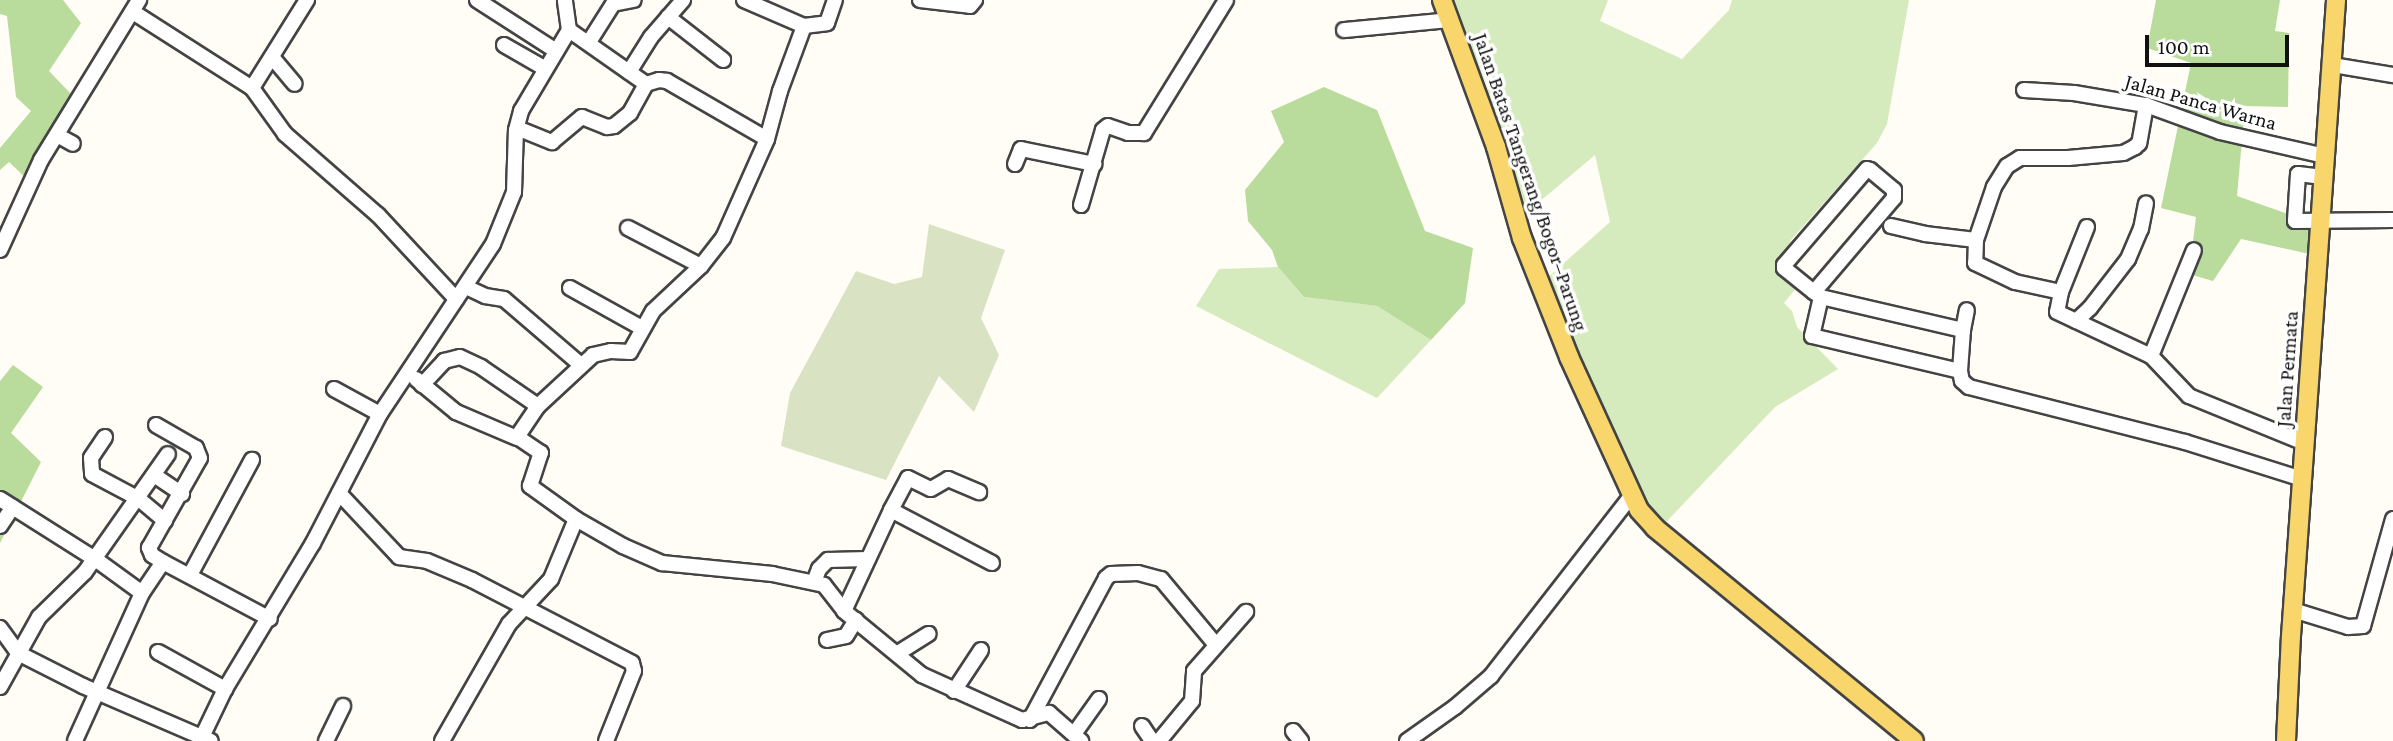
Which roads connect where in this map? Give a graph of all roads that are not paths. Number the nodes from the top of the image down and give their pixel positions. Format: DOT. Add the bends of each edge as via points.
graph roads {
  1 [pos="307,0"];
  2 [pos="477,0"];
  3 [pos="565,0"];
  4 [pos="634,0"];
  5 [pos="683,0"];
  6 [pos="744,0"];
  7 [pos="835,0"];
  8 [pos="920,0"];
  9 [pos="975,0"];
  10 [pos="1226,0"];
  11 [pos="1442,0"];
  12 [pos="2336,0"];
  13 [pos="136,6"];
  14 [pos="668,17"];
  15 [pos="1450,20"];
  16 [pos="804,26"];
  17 [pos="569,30"];
  18 [pos="1344,30"];
  19 [pos="589,42"];
  20 [pos="504,45"];
  21 [pos="556,51"];
  22 [pos="272,57"];
  23 [pos="723,60"];
  24 [pos="2333,65"];
  25 [pos="544,68"];
  26 [pos="629,72"];
  27 [pos="2393,75"];
  28 [pos="646,83"];
  29 [pos="295,84"];
  30 [pos="252,88"];
  31 [pos="2024,90"];
  32 [pos="2146,105"];
  33 [pos="517,128"];
  34 [pos="57,135"];
  35 [pos="767,139"];
  36 [pos="73,144"];
  37 [pos="2325,156"];
  38 [pos="1015,164"];
  39 [pos="1094,164"];
  40 [pos="2323,177"];
  41 [pos="2146,203"];
  42 [pos="1081,205"];
  43 [pos="2393,220"];
  44 [pos="2320,221"];
  45 [pos="1891,226"];
  46 [pos="2087,227"];
  47 [pos="628,228"];
  48 [pos="1976,240"];
  49 [pos="0,250"];
  50 [pos="2194,250"];
  51 [pos="701,266"];
  52 [pos="570,288"];
  53 [pos="2061,292"];
  54 [pos="461,293"];
  55 [pos="1817,294"];
  56 [pos="1967,310"];
  57 [pos="2076,321"];
  58 [pos="642,328"];
  59 [pos="1963,330"];
  60 [pos="2151,356"];
  61 [pos="581,365"];
  62 [pos="408,371"];
  63 [pos="1960,372"];
  64 [pos="422,385"];
  65 [pos="334,389"];
  66 [pos="538,406"];
  67 [pos="380,414"];
  68 [pos="156,425"];
  69 [pos="105,438"];
  70 [pos="517,438"];
  71 [pos="2305,443"];
  72 [pos="168,454"];
  73 [pos="252,460"];
  74 [pos="154,475"];
  75 [pos="2302,479"];
  76 [pos="979,492"];
  77 [pos="339,493"];
  78 [pos="182,494"];
  79 [pos="1631,496"];
  80 [pos="0,499"];
  81 [pos="139,499"];
  82 [pos="13,507"];
  83 [pos="891,510"];
  84 [pos="576,519"];
  85 [pos="2393,519"];
  86 [pos="165,520"];
  87 [pos="0,526"];
  88 [pos="94,558"];
  89 [pos="868,559"];
  90 [pos="163,562"];
  91 [pos="992,563"];
  92 [pos="190,575"];
  93 [pos="814,582"];
  94 [pos="142,593"];
  95 [pos="524,606"];
  96 [pos="2293,610"];
  97 [pos="1246,612"];
  98 [pos="850,615"];
  99 [pos="270,619"];
  100 [pos="0,628"];
  101 [pos="929,634"];
  102 [pos="827,640"];
  103 [pos="1216,645"];
  104 [pos="981,650"];
  105 [pos="158,652"];
  106 [pos="18,653"];
  107 [pos="898,653"];
  108 [pos="0,687"];
  109 [pos="225,689"];
  110 [pos="954,691"];
  111 [pos="99,693"];
  112 [pos="1099,699"];
  113 [pos="343,706"];
  114 [pos="1030,720"];
  115 [pos="1142,726"];
  116 [pos="1077,737"];
  117 [pos="207,739"];
  118 [pos="75,741"];
  119 [pos="326,741"];
  120 [pos="442,741"];
  121 [pos="606,741"];
  122 [pos="1152,741"];
  123 [pos="1159,741"];
  124 [pos="1407,741"];
  125 [pos="1914,741"];
  126 [pos="2287,741"];
  1 -- 22 [label="street"];
  2 -- 21 [label="street"];
  3 -- 17 [label="street"];
  4 -- 19 [label="street" via="612,5"];
  5 -- 14 [label="street"];
  6 -- 16 [label="street"];
  7 -- 16 [label="street" via="827,23"];
  8 -- 9 [label="street" via="970,6"];
  10 -- 39 [label="street" via="1144,133 1105,127"];
  11 -- 15 [label="main road, Jalan Batas Tangerang/Bogor–Parung"];
  12 -- 24 [label="main road, Jalan Permata"];
  13 -- 30 [label="street"];
  13 -- 34 [label="street"];
  14 -- 23 [label="street"];
  14 -- 26 [label="street"];
  15 -- 18 [label="street"];
  15 -- 79 [label="main road, Jalan Batas Tangerang/Bogor–Parung" via="1496,148 1522,238"];
  16 -- 35 [label="street"];
  17 -- 19 [label="street"];
  17 -- 21 [label="street"];
  19 -- 26 [label="street"];
  20 -- 25 [label="street"];
  21 -- 25 [label="street"];
  22 -- 29 [label="street"];
  22 -- 30 [label="street"];
  24 -- 27 [label="street"];
  24 -- 37 [label="main road, Jalan Permata"];
  25 -- 33 [label="street"];
  26 -- 28 [label="street"];
  28 -- 33 [label="street" via="630,113 614,126 582,117 552,142"];
  28 -- 35 [label="street" via="667,82"];
  30 -- 54 [label="street" via="285,134"];
  31 -- 32 [label="street, Jalan Panca Warna"];
  32 -- 37 [label="street, Jalan Panca Warna" via="2220,132"];
  32 -- 48 [label="street" via="2139,143 2123,153 2013,161 2000,174"];
  33 -- 54 [label="street" via="517,177 508,211 487,256"];
  34 -- 36 [label="street"];
  34 -- 49 [label="street"];
  35 -- 51 [label="street" via="729,226"];
  37 -- 40 [label="main road, Jalan Permata"];
  38 -- 39 [label="street" via="1021,149"];
  39 -- 42 [label="street"];
  40 -- 44 [label="main road, Jalan Permata"];
  40 -- 44 [label="street" via="2298,174 2293,219"];
  41 -- 57 [label="street" via="2128,259"];
  43 -- 44 [label="street"];
  44 -- 71 [label="main road, Jalan Permata"];
  45 -- 48 [label="street"];
  46 -- 53 [label="street"];
  47 -- 51 [label="street"];
  48 -- 53 [label="street" via="1975,263 1983,269"];
  50 -- 60 [label="street"];
  51 -- 58 [label="street" via="664,298"];
  52 -- 58 [label="street"];
  53 -- 57 [label="street" via="2057,312"];
  54 -- 61 [label="street" via="504,299"];
  54 -- 62 [label="street"];
  55 -- 55 [label="street" via="1784,265 1870,170 1894,190 1894,198"];
  55 -- 59 [label="street"];
  55 -- 63 [label="street" via="1813,337"];
  56 -- 59 [label="street"];
  57 -- 60 [label="street"];
  58 -- 61 [label="street" via="630,352 601,352"];
  59 -- 63 [label="street"];
  60 -- 71 [label="street" via="2194,399"];
  61 -- 66 [label="street"];
  62 -- 64 [label="street"];
  62 -- 67 [label="street"];
  63 -- 75 [label="street" via="1969,387 2185,442"];
  64 -- 66 [label="street" via="444,361 460,357"];
  64 -- 70 [label="street" via="456,412"];
  65 -- 67 [label="street"];
  66 -- 70 [label="street"];
  67 -- 77 [label="street"];
  68 -- 78 [label="street" via="199,452"];
  69 -- 81 [label="street" via="91,458 92,474"];
  70 -- 84 [label="street" via="541,453 530,486"];
  71 -- 75 [label="main road, Jalan Permata"];
  72 -- 74 [label="street"];
  73 -- 92 [label="street"];
  74 -- 78 [label="street"];
  74 -- 81 [label="street"];
  75 -- 96 [label="main road, Jalan Permata"];
  76 -- 83 [label="street" via="948,479 931,489 908,478"];
  77 -- 95 [label="street" via="400,557 432,563"];
  77 -- 99 [label="street"];
  78 -- 86 [label="street"];
  79 -- 124 [label="street" via="1490,676"];
  79 -- 125 [label="main road, Jalan Batas Tangerang/Bogor–Parung" via="1655,528"];
  80 -- 82 [label="street"];
  81 -- 86 [label="street"];
  81 -- 88 [label="street"];
  82 -- 87 [label="street"];
  82 -- 88 [label="street"];
  83 -- 89 [label="street"];
  83 -- 91 [label="street"];
  84 -- 93 [label="street" via="662,563"];
  84 -- 95 [label="street" via="551,579"];
  85 -- 96 [label="street" via="2364,626 2348,627"];
  86 -- 90 [label="street" via="149,548"];
  88 -- 94 [label="street"];
  88 -- 106 [label="street" via="39,617"];
  89 -- 93 [label="street" via="828,560"];
  89 -- 98 [label="street"];
  90 -- 92 [label="street"];
  90 -- 94 [label="street"];
  92 -- 99 [label="street"];
  93 -- 98 [label="street" via="828,589"];
  94 -- 111 [label="street"];
  95 -- 120 [label="street"];
  95 -- 121 [label="street" via="634,665"];
  96 -- 126 [label="main road, Jalan Permata"];
  97 -- 103 [label="street"];
  98 -- 102 [label="street" via="846,636"];
  98 -- 107 [label="street"];
  99 -- 109 [label="street"];
  100 -- 106 [label="street"];
  101 -- 107 [label="street"];
  103 -- 114 [label="street" via="1161,579 1138,573 1111,574"];
  103 -- 123 [label="street" via="1192,674 1192,701"];
  104 -- 110 [label="street"];
  105 -- 109 [label="street"];
  106 -- 108 [label="street"];
  106 -- 111 [label="street"];
  107 -- 110 [label="street" via="922,675"];
  109 -- 117 [label="street"];
  110 -- 114 [label="street"];
  111 -- 117 [label="street"];
  111 -- 118 [label="street"];
  112 -- 116 [label="street"];
  113 -- 119 [label="street"];
  114 -- 116 [label="street" via="1049,713"];
  115 -- 122 [label="street"];
}
